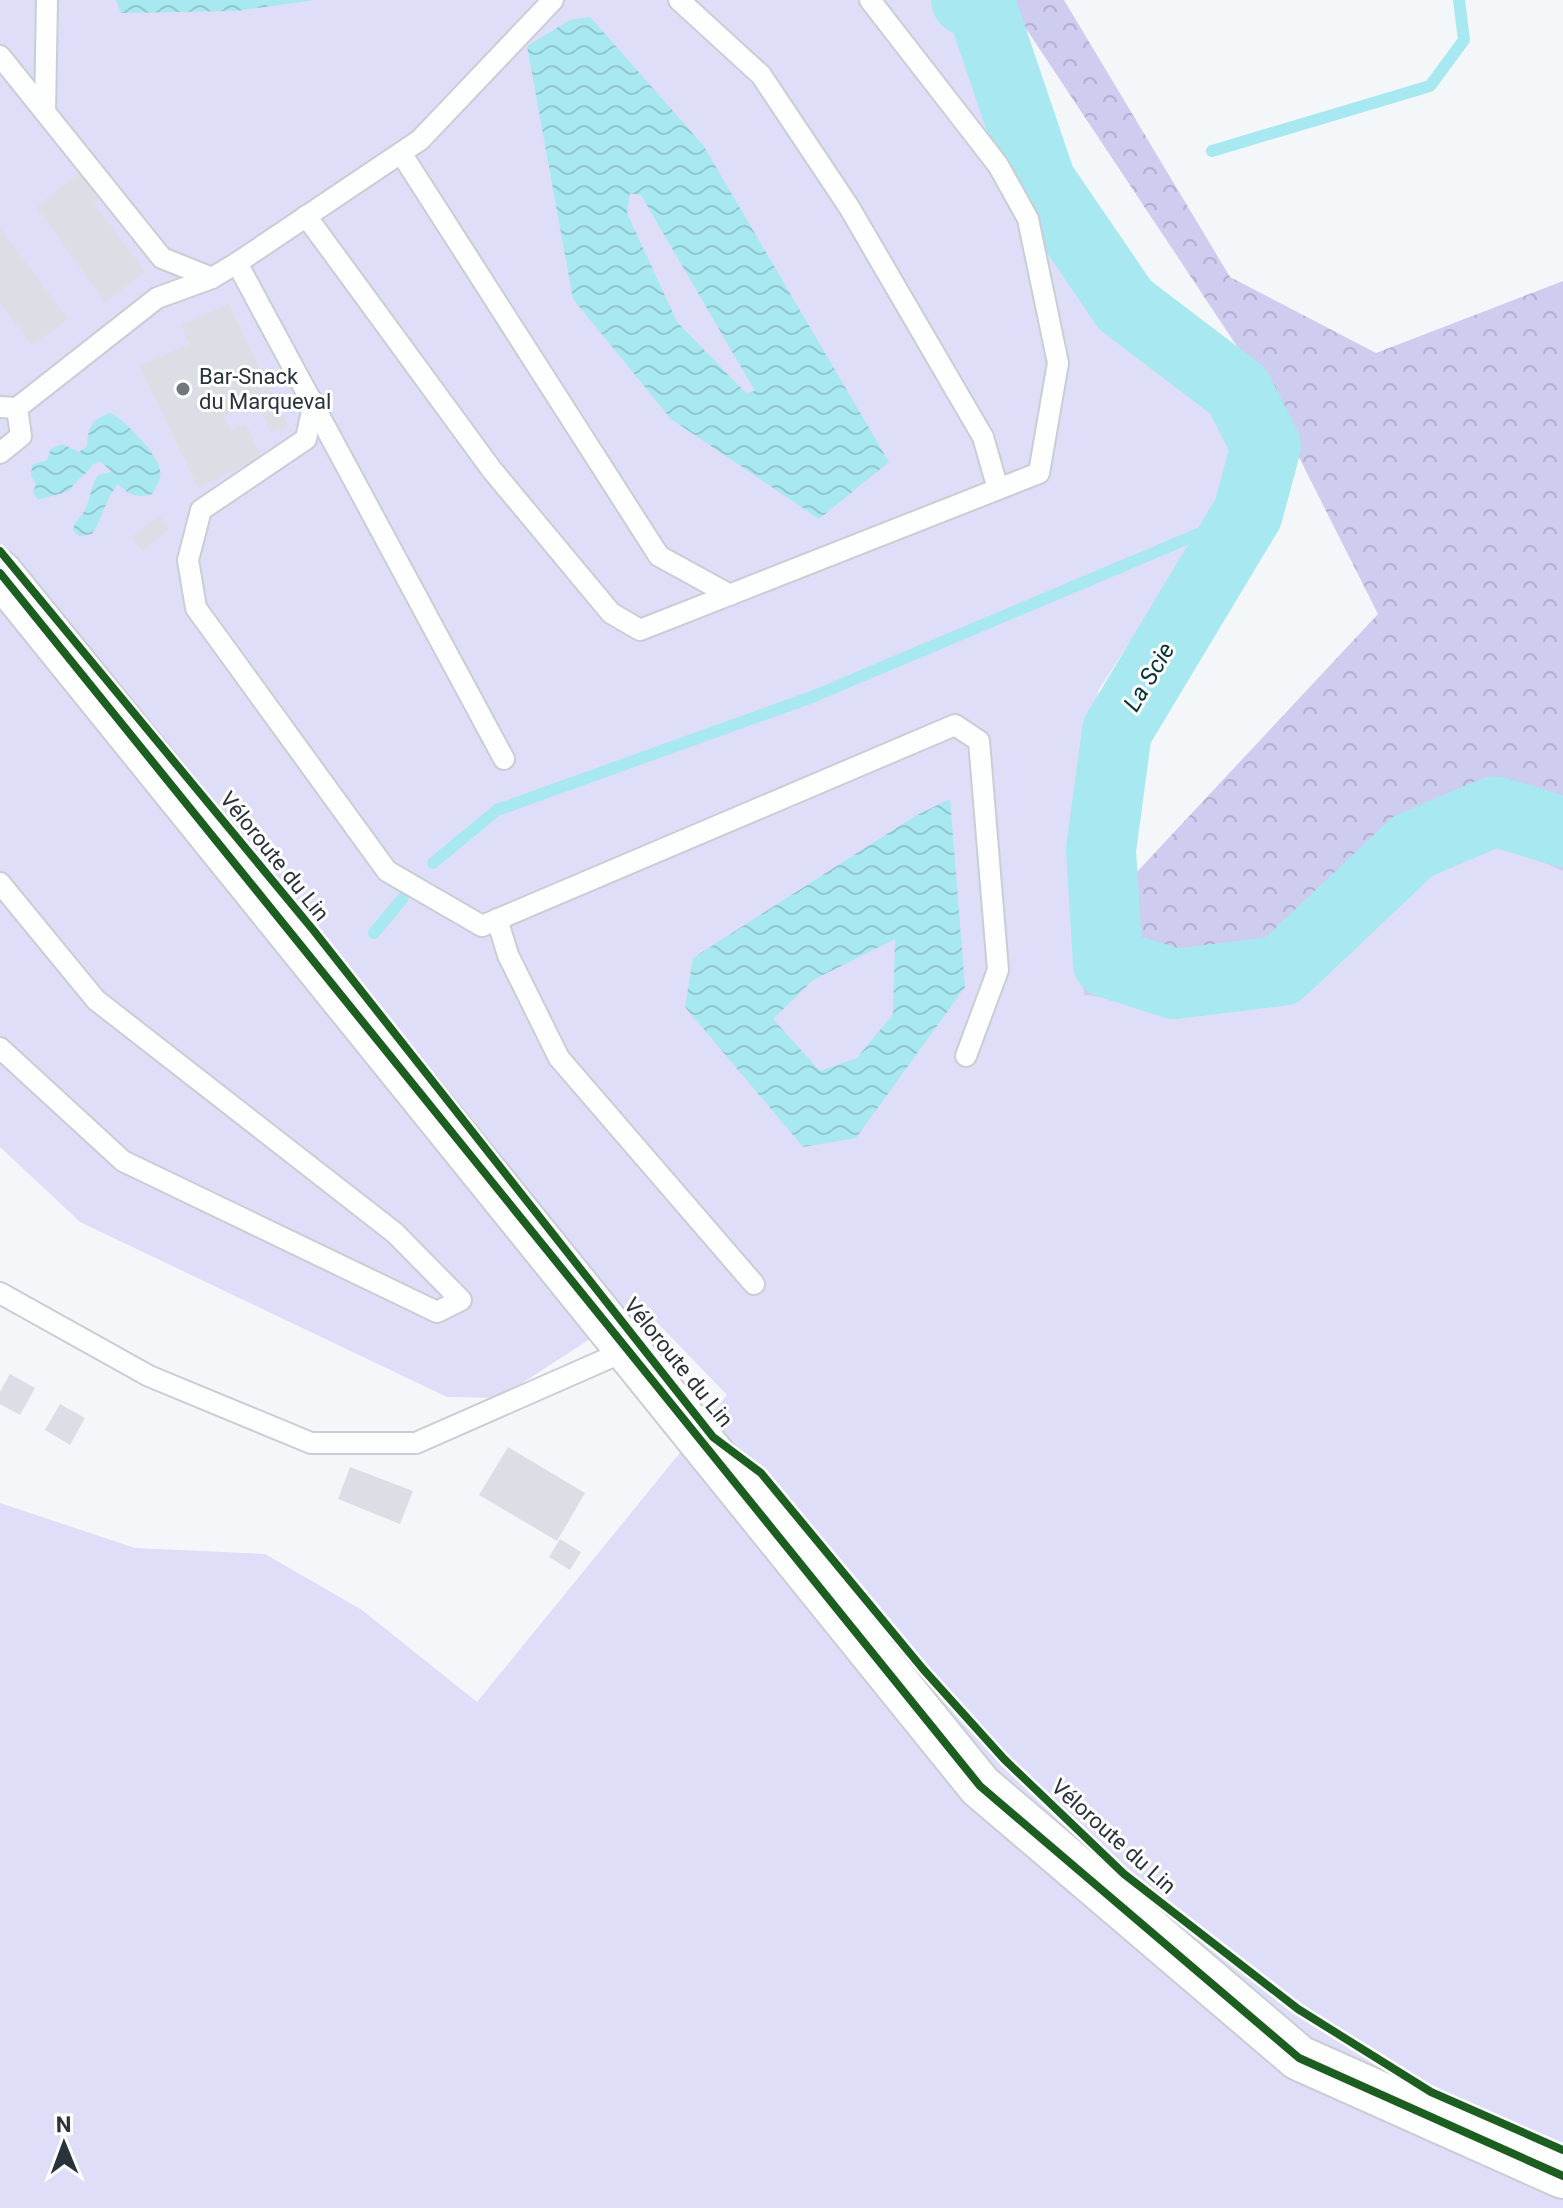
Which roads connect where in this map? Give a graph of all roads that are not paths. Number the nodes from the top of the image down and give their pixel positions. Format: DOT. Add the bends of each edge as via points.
graph roads {
  1 [pos="47,0"];
  2 [pos="553,0"];
  3 [pos="679,0"];
  4 [pos="870,0"];
  5 [pos="0,56"];
  6 [pos="45,112"];
  7 [pos="401,153"];
  8 [pos="306,216"];
  9 [pos="237,263"];
  10 [pos="212,278"];
  11 [pos="314,402"];
  12 [pos="8,408"];
  13 [pos="0,453"];
  14 [pos="998,489"];
  15 [pos="0,573"];
  16 [pos="730,595"];
  17 [pos="504,759"];
  18 [pos="0,883"];
  19 [pos="497,919"];
  20 [pos="0,1048"];
  21 [pos="966,1056"];
  22 [pos="754,1284"];
  23 [pos="0,1293"];
  24 [pos="625,1351"];
  25 [pos="1563,2176"];
  1 -- 6 [label="lane"];
  2 -- 7 [label="lane" via="420,140"];
  3 -- 14 [label="lane" via="761,75 849,207 983,437"];
  4 -- 14 [label="lane" via="998,165 1028,219 1058,363 1039,473"];
  5 -- 6 [label="lane"];
  6 -- 10 [label="lane" via="162,258"];
  7 -- 8 [label="lane"];
  7 -- 16 [label="lane" via="659,556"];
  8 -- 9 [label="lane"];
  8 -- 16 [label="lane" via="492,470 611,613 640,630"];
  9 -- 10 [label="lane"];
  9 -- 11 [label="lane"];
  10 -- 12 [label="lane" via="157,298"];
  11 -- 17 [label="lane"];
  11 -- 19 [label="lane" via="306,439 201,510 188,560 196,608 387,871 482,926"];
  12 -- 13 [label="lane" via="21,436"];
  14 -- 16 [label="lane"];
  15 -- 24 [label="street"];
  18 -- 20 [label="lane" via="96,1000 395,1233 461,1300 437,1312 123,1161"];
  19 -- 21 [label="lane" via="955,725 979,741 998,970"];
  19 -- 22 [label="lane" via="508,955 559,1058"];
  23 -- 24 [label="lane" via="149,1376 311,1443 416,1443"];
  24 -- 25 [label="street" via="980,1786 1299,2058"];
}
